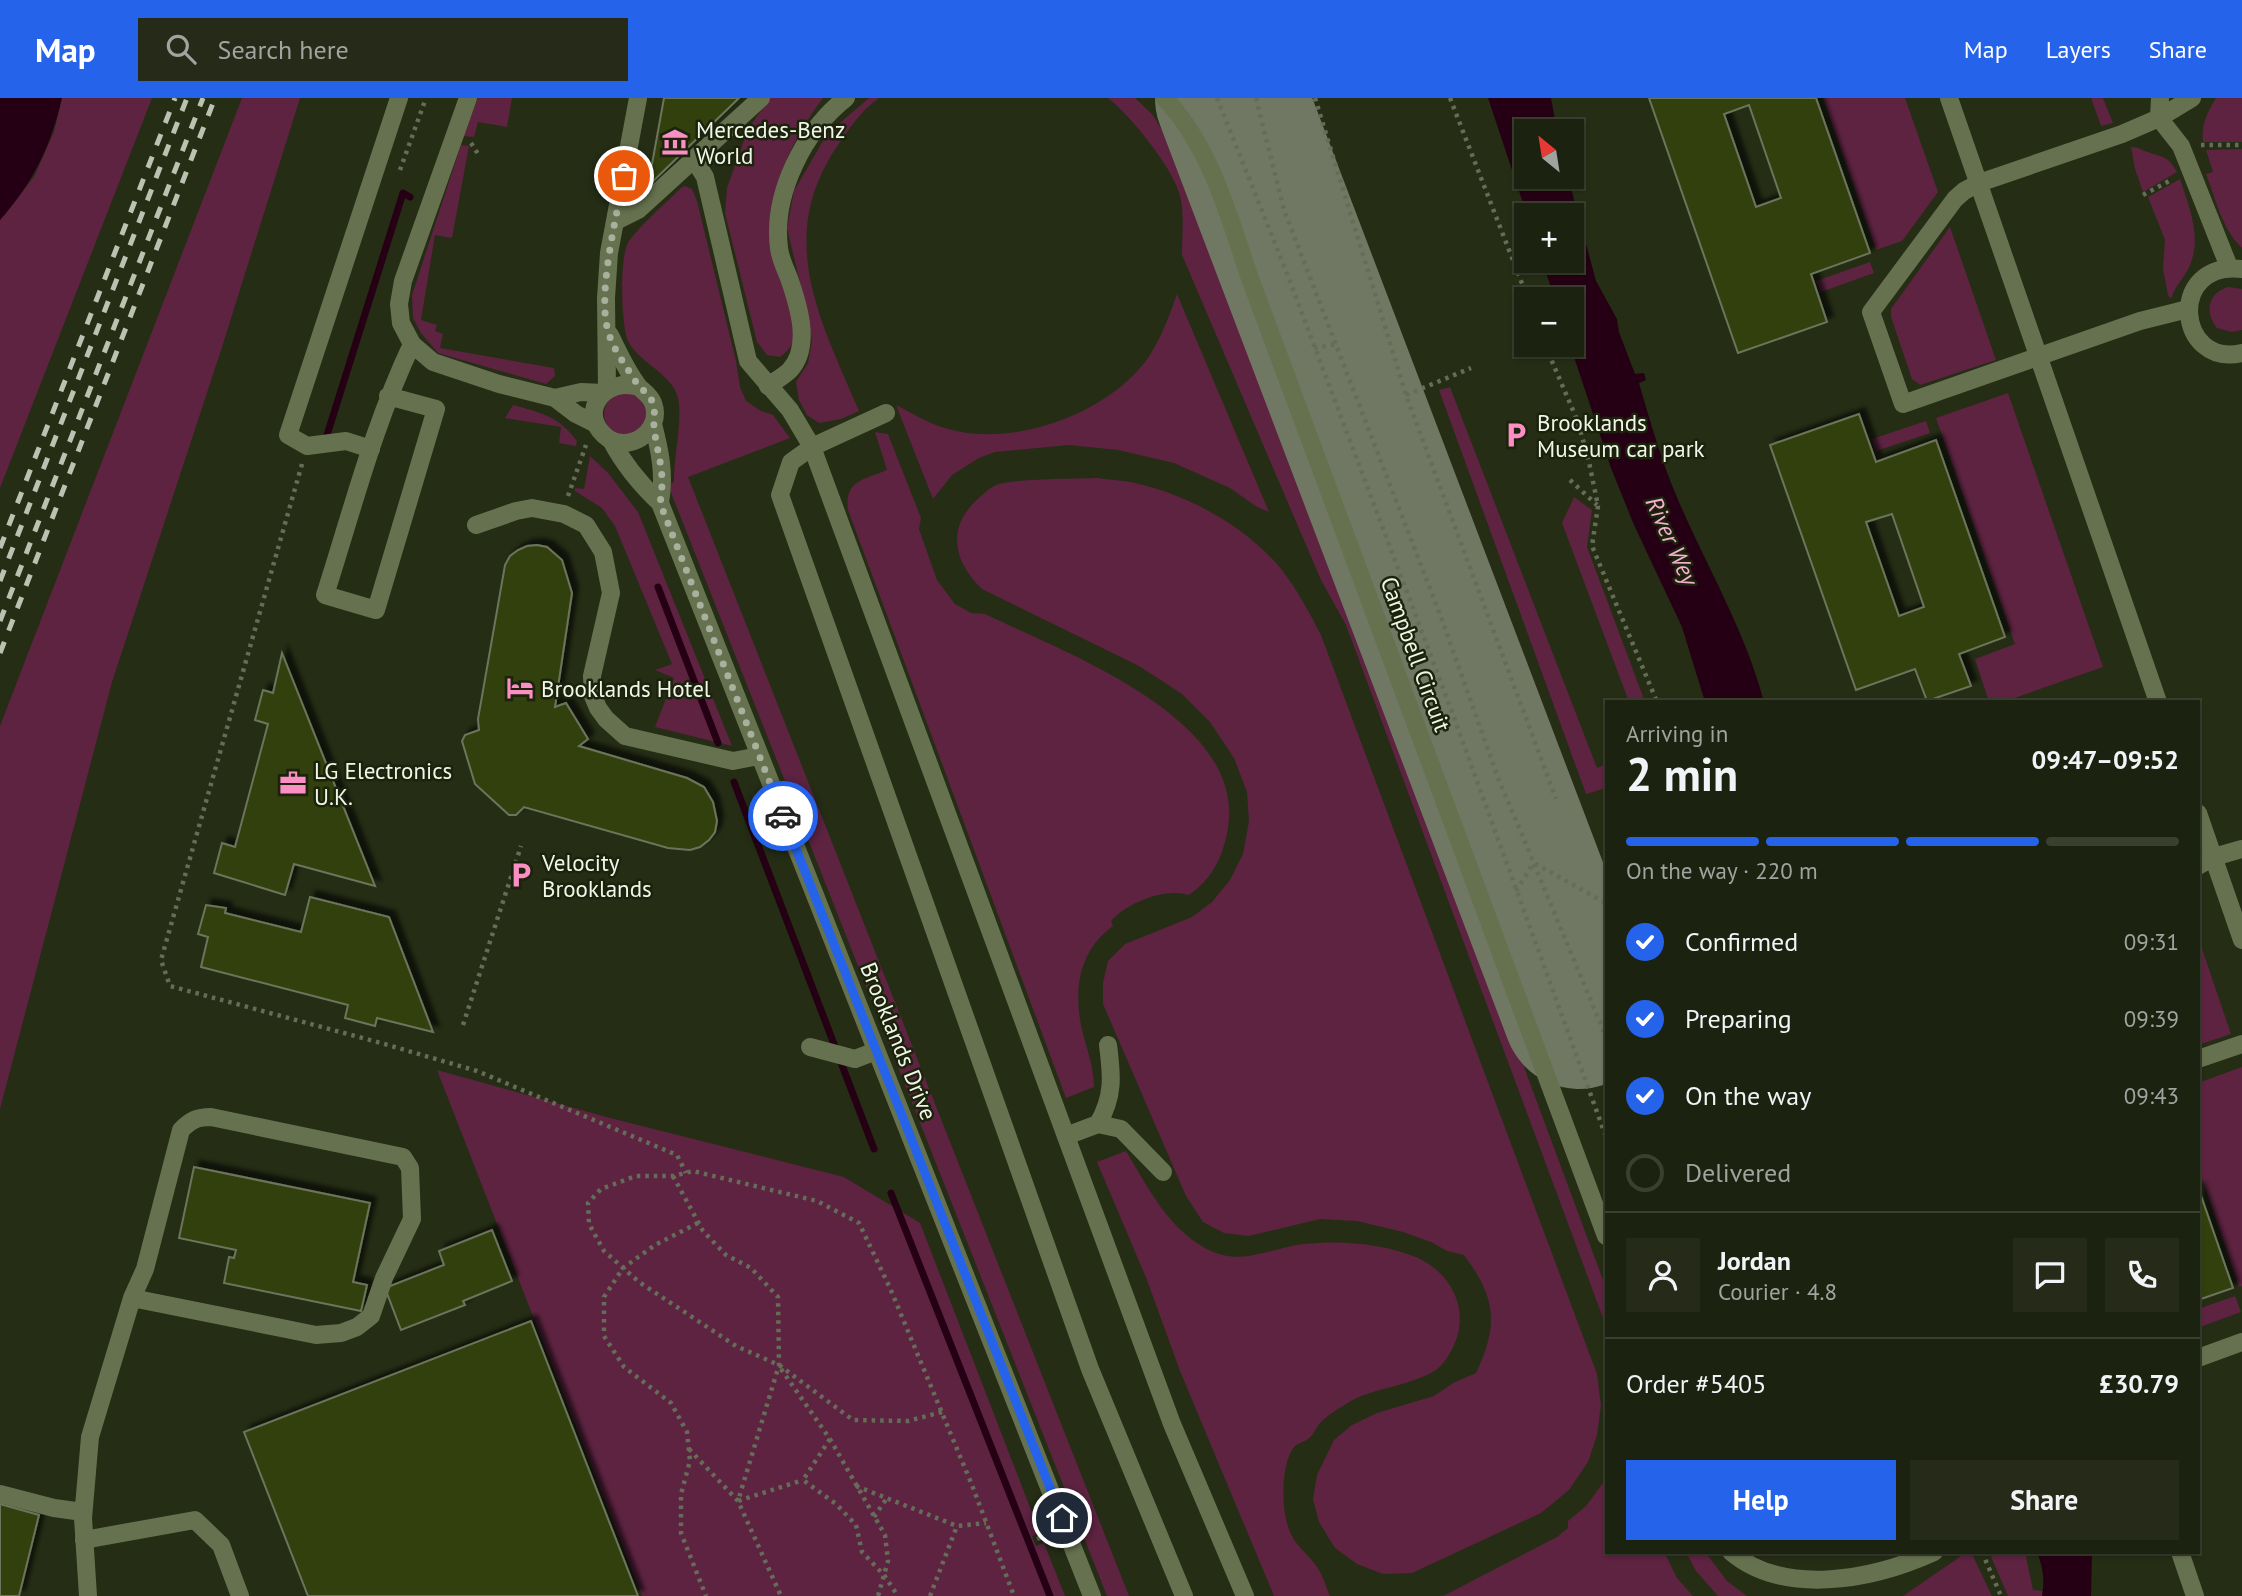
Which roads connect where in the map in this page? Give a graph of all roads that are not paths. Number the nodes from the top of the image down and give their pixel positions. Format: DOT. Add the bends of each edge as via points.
graph roads {
  1 [pos="398,98"];
  2 [pos="468,98"];
  3 [pos="638,98"];
  4 [pos="761,98"];
  5 [pos="846,98"];
  6 [pos="1949,98"];
  7 [pos="2160,98"];
  8 [pos="2192,98"];
  9 [pos="1169,101"];
  10 [pos="2159,118"];
  11 [pos="694,159"];
  12 [pos="1979,183"];
  13 [pos="616,221"];
  14 [pos="2236,268"];
  15 [pos="2188,309"];
  16 [pos="608,330"];
  17 [pos="412,344"];
  18 [pos="2242,353"];
  19 [pos="2039,358"];
  20 [pos="768,386"];
  21 [pos="639,387"];
  22 [pos="605,391"];
  23 [pos="388,396"];
  24 [pos="555,398"];
  25 [pos="886,413"];
  26 [pos="596,424"];
  27 [pos="653,424"];
  28 [pos="611,440"];
  29 [pos="812,447"];
  30 [pos="371,449"];
  31 [pos="660,503"];
  32 [pos="476,525"];
  33 [pos="2157,700"];
  34 [pos="759,757"];
  35 [pos="2200,818"];
  36 [pos="2242,849"];
  37 [pos="2214,857"];
  38 [pos="2200,865"];
  39 [pos="2242,940"];
  40 [pos="2242,1044"];
  41 [pos="1108,1045"];
  42 [pos="810,1047"];
  43 [pos="876,1051"];
  44 [pos="2200,1058"];
  45 [pos="1098,1124"];
  46 [pos="1066,1136"];
  47 [pos="1163,1172"];
  48 [pos="1605,1233"];
  49 [pos="132,1298"];
  50 [pos="2242,1342"];
  51 [pos="2200,1357"];
  52 [pos="0,1494"];
  53 [pos="83,1512"];
  54 [pos="84,1540"];
  55 [pos="1732,1554"];
  56 [pos="1930,1554"];
  57 [pos="2181,1554"];
  58 [pos="88,1596"];
  59 [pos="240,1596"];
  60 [pos="1093,1596"];
  61 [pos="1184,1596"];
  62 [pos="1245,1596"];
  63 [pos="2195,1596"];
  1 -- 30 [label="street" via="288,435 307,446 346,441"];
  2 -- 17 [label="street" via="403,281 398,304"];
  3 -- 13 [label="street"];
  4 -- 11 [label="street"];
  5 -- 20 [label="street" via="828,113 789,176 778,218 779,250 796,299 800,348 791,369"];
  6 -- 12 [label="street"];
  7 -- 10 [label="street"];
  8 -- 10 [label="street"];
  9 -- 48 [label="street, Campbell Circuit" via="1198,143 1226,209"];
  10 -- 12 [label="street"];
  10 -- 14 [label="street" via="2181,146"];
  11 -- 13 [label="street" via="638,210"];
  11 -- 20 [label="street" via="705,177 748,361"];
  12 -- 19 [label="street"];
  12 -- 19 [label="street" via="1955,199 1871,312 1903,404"];
  13 -- 16 [label="street" via="609,254"];
  14 -- 15 [label="street" via="2203,278"];
  15 -- 18 [label="street" via="2199,341 2224,354"];
  15 -- 19 [label="street" via="2140,321"];
  16 -- 21 [label="street"];
  16 -- 22 [label="street"];
  17 -- 23 [label="street"];
  17 -- 24 [label="street" via="433,362"];
  19 -- 33 [label="street"];
  20 -- 29 [label="street" via="790,410"];
  21 -- 22 [label="street" via="618,384"];
  21 -- 27 [label="street" via="653,402"];
  22 -- 24 [label="street"];
  22 -- 26 [label="street" via="595,407"];
  23 -- 30 [label="street"];
  23 -- 30 [label="street" via="436,409 376,610 325,595"];
  24 -- 26 [label="street"];
  25 -- 29 [label="street"];
  26 -- 28 [label="street"];
  27 -- 28 [label="street" via="631,443"];
  27 -- 31 [label="street, Brooklands Drive" via="664,484"];
  28 -- 31 [label="street, Brooklands Drive" via="629,470"];
  29 -- 46 [label="street"];
  29 -- 61 [label="street" via="792,462 780,495 1090,1369"];
  31 -- 34 [label="street, Brooklands Drive"];
  32 -- 34 [label="street" via="532,508 565,514 586,525 603,552 611,593 592,676 597,708 625,736 733,761"];
  34 -- 43 [label="street, Brooklands Drive"];
  35 -- 37 [label="street"];
  36 -- 37 [label="street"];
  37 -- 38 [label="street"];
  37 -- 39 [label="street"];
  40 -- 44 [label="street"];
  41 -- 45 [label="street" via="1112,1079 1108,1107"];
  42 -- 43 [label="street" via="855,1059"];
  43 -- 60 [label="street, Brooklands Drive"];
  45 -- 46 [label="street"];
  45 -- 47 [label="street" via="1121,1129"];
  46 -- 62 [label="street" via="1172,1424"];
  49 -- 49 [label="street" via="145,1269 181,1130 198,1117 403,1157 410,1168 412,1219 371,1316 357,1327 341,1334 316,1335"];
  49 -- 53 [label="street" via="90,1437"];
  50 -- 51 [label="street"];
  52 -- 53 [label="street"];
  53 -- 54 [label="street"];
  54 -- 58 [label="street"];
  54 -- 59 [label="street" via="195,1520 221,1545"];
  55 -- 56 [label="street" via="1763,1584 1826,1593 1871,1585"];
  57 -- 63 [label="street"];
}
